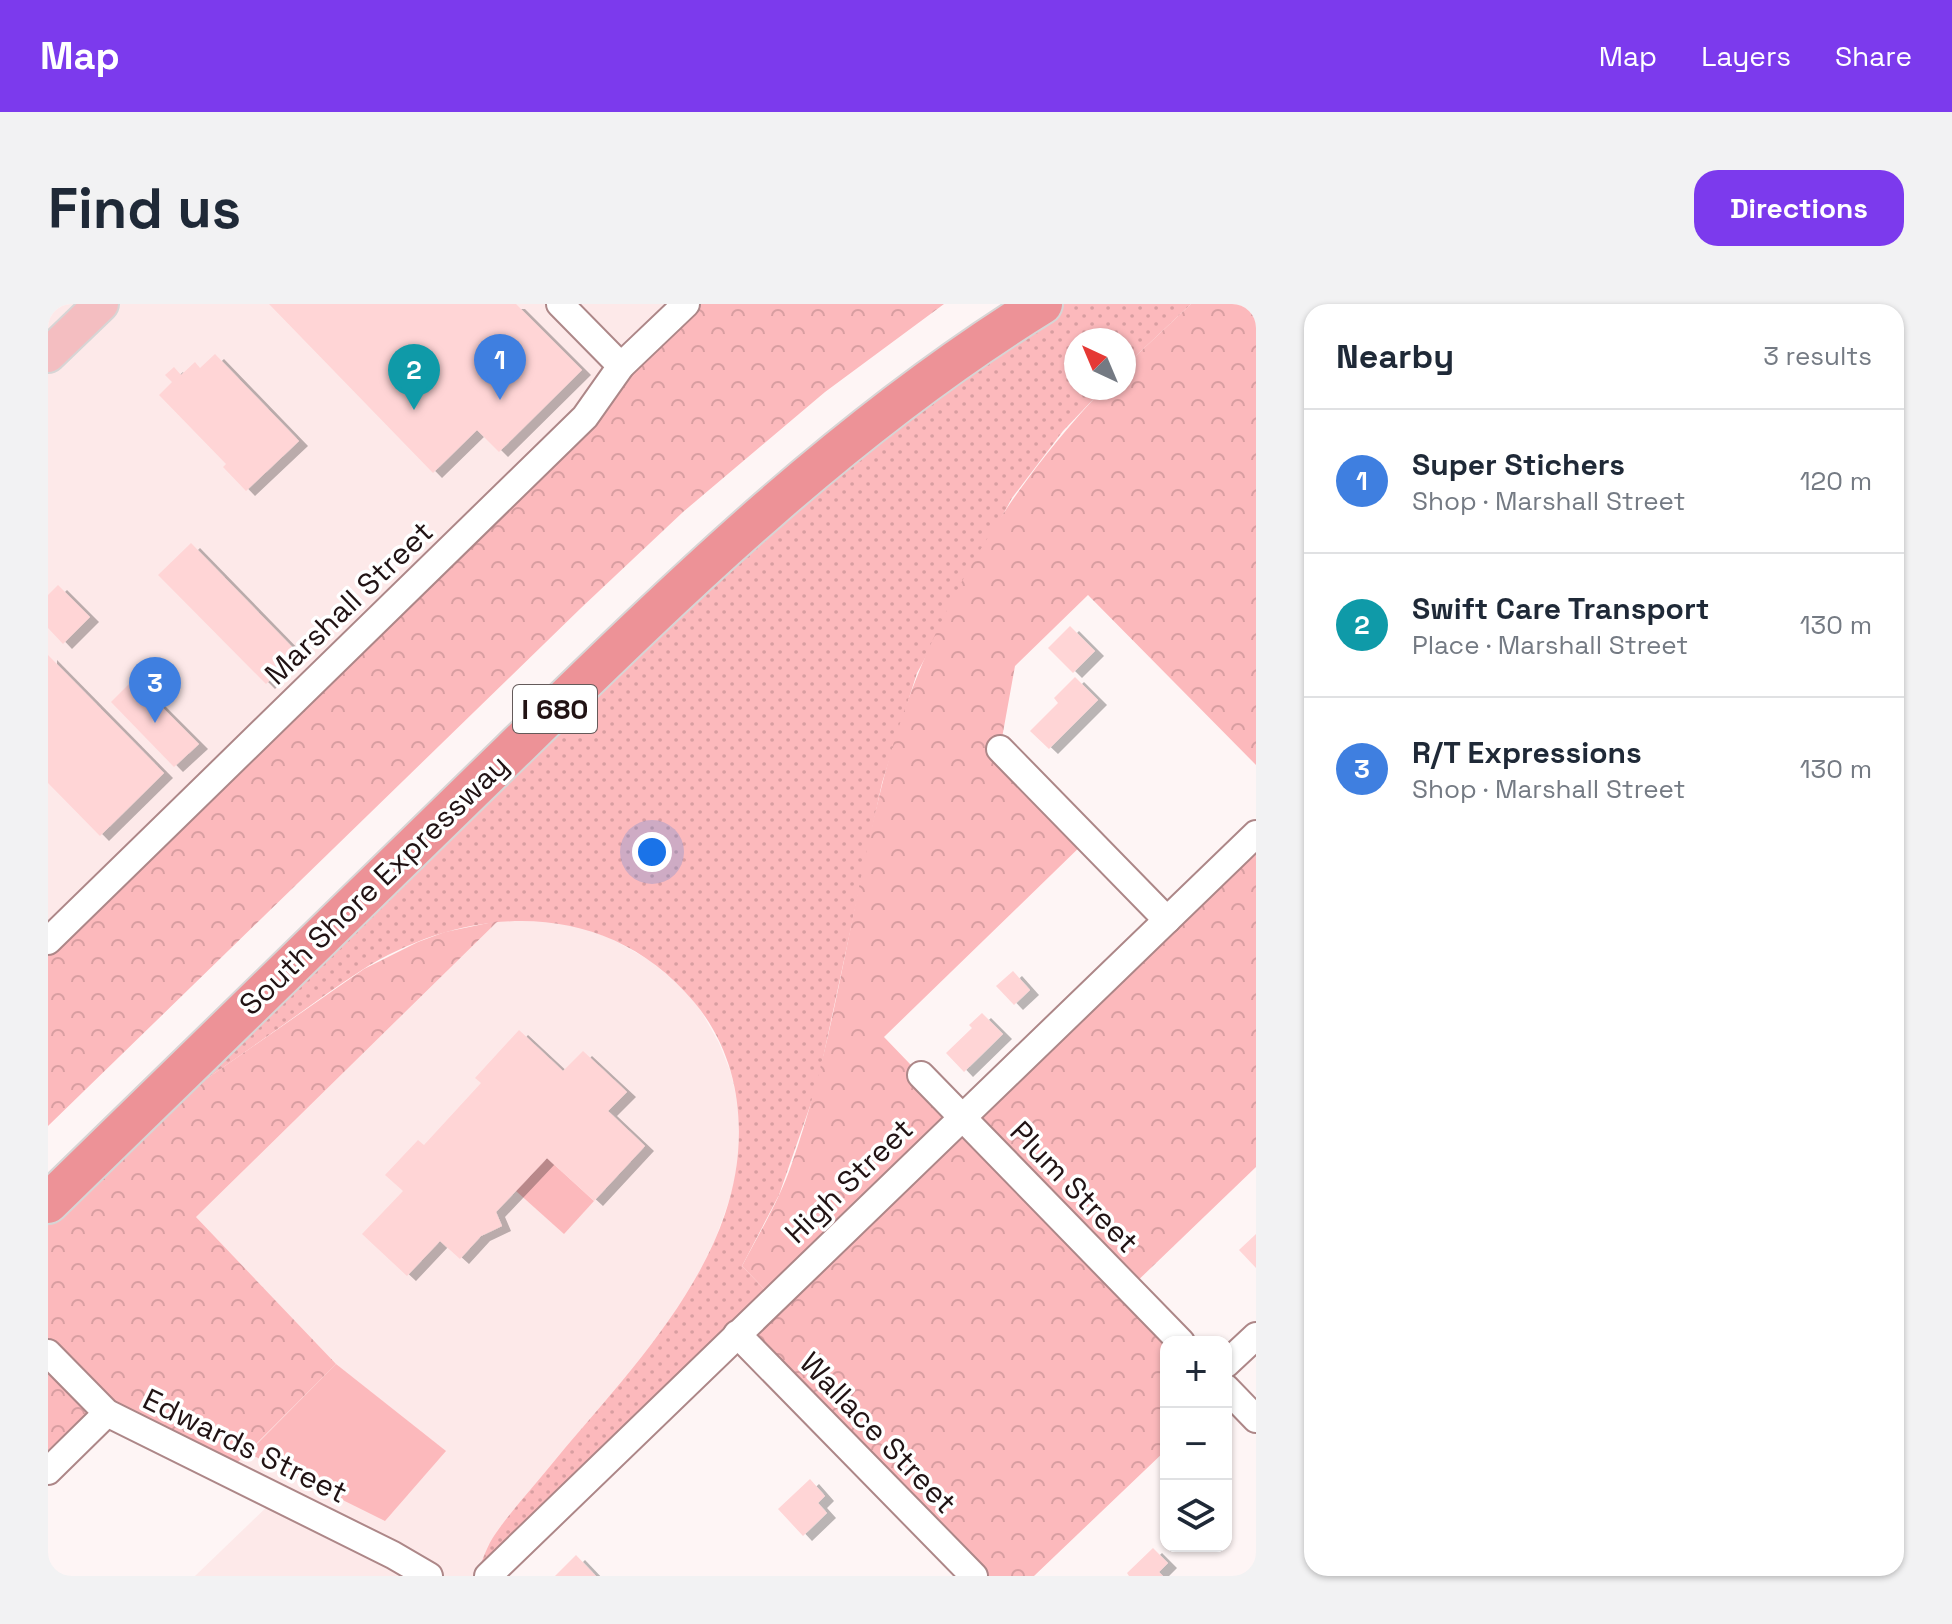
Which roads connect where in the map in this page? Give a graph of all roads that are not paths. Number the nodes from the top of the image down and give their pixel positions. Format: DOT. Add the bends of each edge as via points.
graph roads {
  1 [pos="101,304"];
  2 [pos="560,304"];
  3 [pos="686,304"];
  4 [pos="1042,304"];
  5 [pos="48,355"];
  6 [pos="621,366"];
  7 [pos="1000,749"];
  8 [pos="1256,834"];
  9 [pos="1167,920"];
  10 [pos="48,941"];
  11 [pos="921,1075"];
  12 [pos="962,1117"];
  13 [pos="58,1194"];
  14 [pos="737,1334"];
  15 [pos="1175,1336"];
  16 [pos="1256,1336"];
  17 [pos="48,1353"];
  18 [pos="1232,1358"];
  19 [pos="1232,1394"];
  20 [pos="107,1413"];
  21 [pos="1256,1419"];
  22 [pos="48,1471"];
  23 [pos="429,1576"];
  24 [pos="488,1576"];
  25 [pos="974,1576"];
  1 -- 5 [label="main road"];
  2 -- 6 [label="street"];
  3 -- 6 [label="street, Marshall Street"];
  4 -- 13 [label="highway, South Shore Expressway / I 680" via="890,409 795,486 586,679"];
  6 -- 10 [label="street, Marshall Street" via="585,417"];
  7 -- 9 [label="street"];
  8 -- 9 [label="street, High Street"];
  9 -- 12 [label="street, High Street"];
  11 -- 12 [label="street, Plum Street"];
  12 -- 14 [label="street, High Street"];
  12 -- 15 [label="street, Plum Street"];
  14 -- 24 [label="street, High Street"];
  14 -- 25 [label="street, Wallace Street"];
  16 -- 18 [label="street"];
  17 -- 20 [label="street, Edwards Street"];
  19 -- 21 [label="street"];
  20 -- 22 [label="street"];
  20 -- 23 [label="street, Edwards Street"];
}
